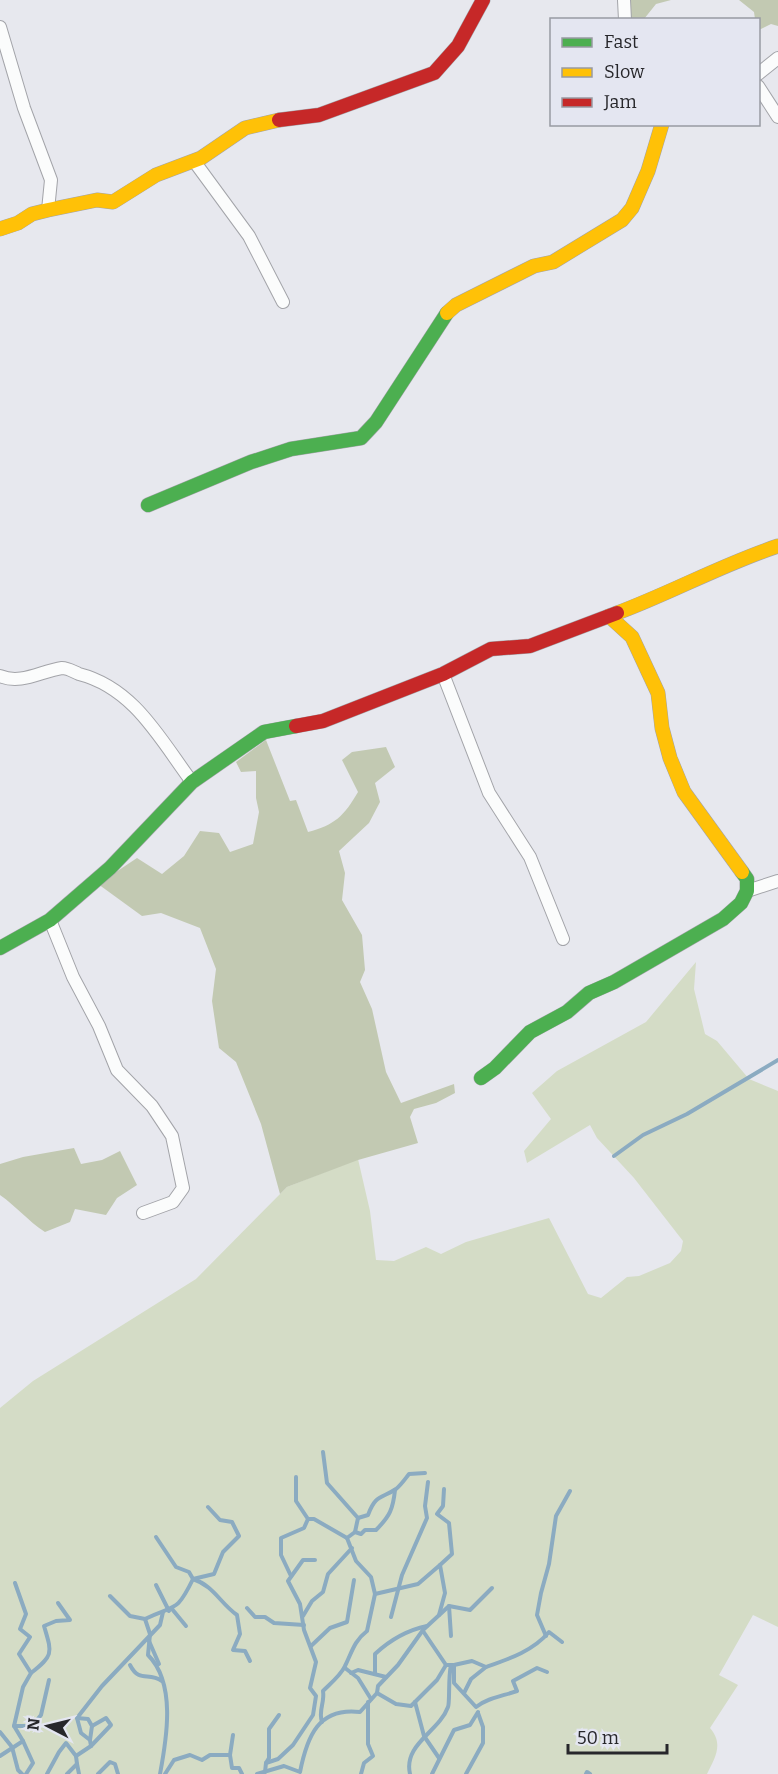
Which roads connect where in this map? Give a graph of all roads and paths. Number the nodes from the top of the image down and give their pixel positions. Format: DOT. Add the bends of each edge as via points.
graph roads {
  1 [pos="483,0"];
  2 [pos="624,0"];
  3 [pos="625,18"];
  4 [pos="0,27"];
  5 [pos="778,58"];
  6 [pos="760,73"];
  7 [pos="760,88"];
  8 [pos="778,117"];
  9 [pos="661,126"];
  10 [pos="194,161"];
  11 [pos="48,210"];
  12 [pos="0,229"];
  13 [pos="283,302"];
  14 [pos="148,505"];
  15 [pos="778,546"];
  16 [pos="609,616"];
  17 [pos="443,674"];
  18 [pos="0,676"];
  19 [pos="192,782"];
  20 [pos="778,880"];
  21 [pos="747,891"];
  22 [pos="50,920"];
  23 [pos="563,939"];
  24 [pos="0,948"];
  25 [pos="481,1078"];
  26 [pos="143,1213"];
  1 -- 10 [label="street" via="458,46 434,73 319,115 245,128"];
  2 -- 3 [label="street"];
  4 -- 11 [label="street" via="51,180"];
  5 -- 6 [label="street"];
  7 -- 8 [label="street"];
  9 -- 14 [label="street" via="648,171 632,208 622,220 553,262 534,266 456,305 442,319 376,422 361,438 291,449"];
  10 -- 11 [label="street" via="156,175 113,202 97,200"];
  10 -- 13 [label="street" via="249,236"];
  11 -- 12 [label="street"];
  15 -- 16 [label="street"];
  16 -- 17 [label="street" via="530,646 491,649"];
  16 -- 21 [label="street" via="632,637 658,693 662,728 684,792 730,852 747,879"];
  17 -- 19 [label="street" via="323,721 264,732"];
  17 -- 23 [label="street" via="489,793 530,857"];
  18 -- 19 [label="street" via="17,680 65,668 93,676 124,694"];
  19 -- 22 [label="street" via="98,879"];
  20 -- 21 [label="street"];
  21 -- 25 [label="street" via="741,903 723,919 589,993 567,1012 530,1032"];
  22 -- 24 [label="street"];
  22 -- 26 [label="street" via="117,1070 152,1106 172,1136 183,1188 173,1202"];
}
